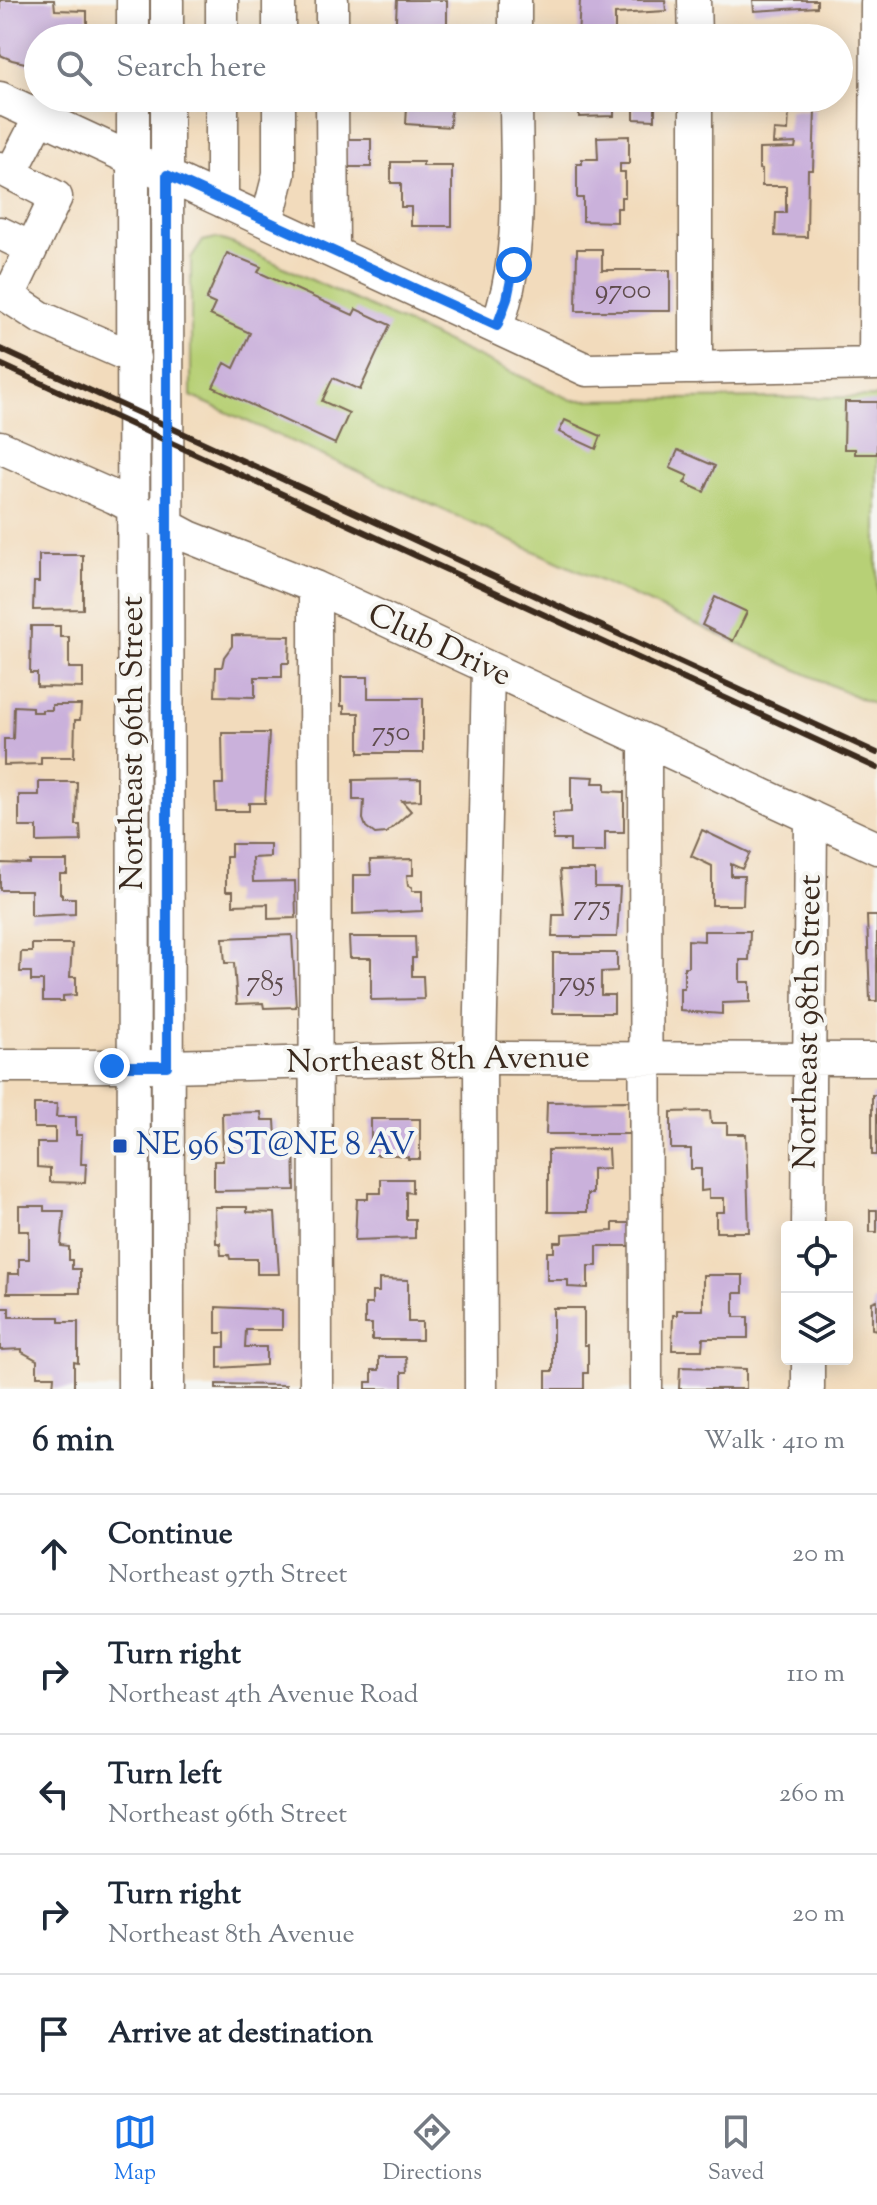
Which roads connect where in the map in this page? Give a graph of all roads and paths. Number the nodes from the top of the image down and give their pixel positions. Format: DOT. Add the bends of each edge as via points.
graph roads {
  1 [pos="133,0"];
  2 [pos="167,0"];
  3 [pos="222,0"];
  4 [pos="279,0"];
  5 [pos="332,0"];
  6 [pos="515,0"];
  7 [pos="694,0"];
  8 [pos="877,3"];
  9 [pos="133,24"];
  10 [pos="167,24"];
  11 [pos="222,24"];
  12 [pos="279,24"];
  13 [pos="332,24"];
  14 [pos="515,24"];
  15 [pos="695,24"];
  16 [pos="0,98"];
  17 [pos="24,109"];
  18 [pos="29,112"];
  19 [pos="133,112"];
  20 [pos="167,112"];
  21 [pos="222,112"];
  22 [pos="279,112"];
  23 [pos="332,112"];
  24 [pos="516,112"];
  25 [pos="696,112"];
  26 [pos="40,117"];
  27 [pos="133,159"];
  28 [pos="5,170"];
  29 [pos="167,175"];
  30 [pos="222,201"];
  31 [pos="267,221"];
  32 [pos="0,233"];
  33 [pos="31,248"];
  34 [pos="333,252"];
  35 [pos="5,294"];
  36 [pos="497,326"];
  37 [pos="134,358"];
  38 [pos="876,364"];
  39 [pos="696,368"];
  40 [pos="0,447"];
  41 [pos="135,508"];
  42 [pos="168,526"];
  43 [pos="315,587"];
  44 [pos="488,668"];
  45 [pos="645,742"];
  46 [pos="811,817"];
  47 [pos="877,848"];
  48 [pos="480,1058"];
  49 [pos="646,1059"];
  50 [pos="877,1059"];
  51 [pos="807,1060"];
  52 [pos="316,1062"];
  53 [pos="0,1066"];
  54 [pos="134,1066"];
  55 [pos="167,1066"];
  56 [pos="808,1221"];
  57 [pos="808,1365"];
  58 [pos="134,1389"];
  59 [pos="168,1389"];
  60 [pos="316,1389"];
  61 [pos="481,1389"];
  62 [pos="646,1389"];
  63 [pos="808,1389"];
  1 -- 9 [label="street"];
  2 -- 10 [label="street"];
  3 -- 11 [label="street"];
  4 -- 12 [label="street"];
  5 -- 13 [label="street"];
  6 -- 14 [label="street"];
  7 -- 15 [label="street"];
  8 -- 38 [label="street"];
  16 -- 17 [label="street"];
  18 -- 26 [label="street"];
  19 -- 27 [label="street, Northeast 96th Street"];
  20 -- 29 [label="street, Northeast 96th Street"];
  21 -- 30 [label="street"];
  22 -- 31 [label="street" via="279,174"];
  23 -- 34 [label="street"];
  24 -- 36 [label="street" via="514,265"];
  25 -- 39 [label="street"];
  26 -- 27 [label="street"];
  26 -- 28 [label="street"];
  27 -- 29 [label="street"];
  27 -- 37 [label="street, Northeast 96th Street"];
  28 -- 33 [label="street" via="56,197"];
  29 -- 30 [label="street"];
  29 -- 42 [label="street, Northeast 96th Street"];
  30 -- 31 [label="street"];
  31 -- 34 [label="street"];
  32 -- 33 [label="street"];
  33 -- 35 [label="street"];
  34 -- 36 [label="street"];
  35 -- 37 [label="street" via="40,317"];
  36 -- 39 [label="street" via="587,370"];
  37 -- 41 [label="street, Northeast 96th Street"];
  38 -- 39 [label="street"];
  40 -- 41 [label="street, Club Drive"];
  41 -- 42 [label="street, Club Drive"];
  41 -- 54 [label="street, Northeast 96th Street"];
  42 -- 43 [label="street, Club Drive"];
  42 -- 55 [label="street, Northeast 96th Street"];
  43 -- 44 [label="street, Club Drive"];
  43 -- 52 [label="street"];
  44 -- 45 [label="street, Club Drive"];
  44 -- 48 [label="street"];
  45 -- 46 [label="street, Club Drive"];
  45 -- 49 [label="street"];
  46 -- 47 [label="street, Club Drive"];
  46 -- 51 [label="street, Northeast 98th Street"];
  48 -- 49 [label="street, Northeast 8th Avenue"];
  48 -- 52 [label="street, Northeast 8th Avenue"];
  48 -- 61 [label="street"];
  49 -- 51 [label="street, Northeast 8th Avenue"];
  49 -- 62 [label="street"];
  50 -- 51 [label="street, Northeast 8th Avenue"];
  51 -- 56 [label="street, Northeast 98th Street"];
  52 -- 55 [label="street, Northeast 8th Avenue"];
  52 -- 60 [label="street"];
  53 -- 54 [label="street, Northeast 8th Avenue"];
  54 -- 55 [label="street, Northeast 8th Avenue"];
  54 -- 58 [label="street, Northeast 96th Street"];
  55 -- 59 [label="street, Northeast 96th Street"];
  57 -- 63 [label="street"];
}
